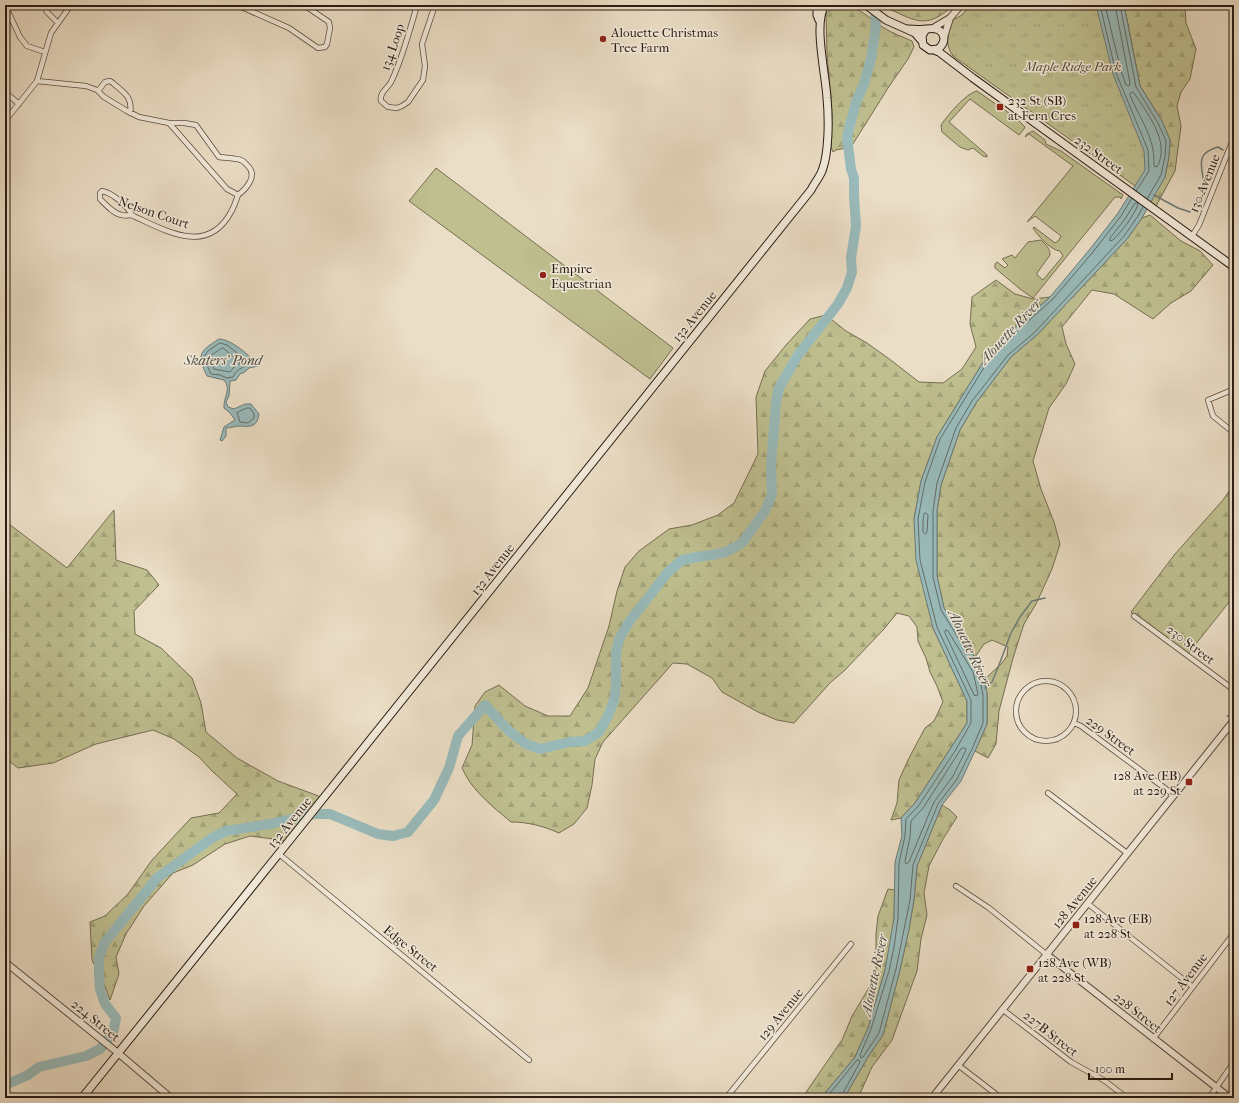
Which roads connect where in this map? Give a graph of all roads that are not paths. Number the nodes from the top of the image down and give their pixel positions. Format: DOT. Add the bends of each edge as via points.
graph roads {
  1 [pos="44,5"];
  2 [pos="71,5"];
  3 [pos="237,5"];
  4 [pos="304,5"];
  5 [pos="418,5"];
  6 [pos="435,5"];
  7 [pos="817,5"];
  8 [pos="825,5"];
  9 [pos="866,5"];
  10 [pos="961,5"];
  11 [pos="5,6"];
  12 [pos="9,15"];
  13 [pos="950,18"];
  14 [pos="819,20"];
  15 [pos="5,22"];
  16 [pos="58,23"];
  17 [pos="930,28"];
  18 [pos="907,29"];
  19 [pos="944,39"];
  20 [pos="921,40"];
  21 [pos="934,50"];
  22 [pos="45,52"];
  23 [pos="950,60"];
  24 [pos="37,81"];
  25 [pos="98,91"];
  26 [pos="5,92"];
  27 [pos="19,104"];
  28 [pos="130,113"];
  29 [pos="5,121"];
  30 [pos="169,123"];
  31 [pos="1234,137"];
  32 [pos="238,195"];
  33 [pos="132,215"];
  34 [pos="1192,236"];
  35 [pos="1234,267"];
  36 [pos="1234,387"];
  37 [pos="1234,433"];
  38 [pos="1134,616"];
  39 [pos="1234,690"];
  40 [pos="1234,720"];
  41 [pos="1074,723"];
  42 [pos="1048,793"];
  43 [pos="1174,795"];
  44 [pos="279,854"];
  45 [pos="1127,854"];
  46 [pos="956,886"];
  47 [pos="1087,903"];
  48 [pos="1234,933"];
  49 [pos="851,944"];
  50 [pos="1046,954"];
  51 [pos="5,962"];
  52 [pos="1193,987"];
  53 [pos="1002,1009"];
  54 [pos="1153,1038"];
  55 [pos="118,1053"];
  56 [pos="529,1060"];
  57 [pos="1234,1062"];
  58 [pos="958,1065"];
  59 [pos="1216,1088"];
  60 [pos="82,1098"];
  61 [pos="171,1098"];
  62 [pos="726,1098"];
  63 [pos="932,1098"];
  64 [pos="1001,1098"];
  65 [pos="1127,1098"];
  66 [pos="1209,1098"];
  67 [pos="1230,1098"];
  1 -- 16 [label="street"];
  2 -- 16 [label="street"];
  3 -- 4 [label="street" via="289,28 318,48 325,47 329,22"];
  5 -- 6 [label="street, 134 Loop" via="392,82 381,96 381,102 388,107 397,108 408,102 423,80 425,72 422,44"];
  7 -- 14 [label="main road, 132 Avenue"];
  8 -- 14 [label="main road, 132 Avenue"];
  9 -- 18 [label="main road" via="888,21"];
  10 -- 13 [label="street"];
  11 -- 12 [label="street"];
  12 -- 15 [label="street"];
  12 -- 22 [label="street" via="27,46"];
  13 -- 17 [label="street"];
  13 -- 19 [label="street"];
  14 -- 44 [label="main road, 132 Avenue" via="828,115 825,157 821,172 812,188"];
  16 -- 22 [label="street"];
  17 -- 18 [label="main road"];
  17 -- 19 [label="main road" via="940,30"];
  17 -- 20 [label="main road"];
  18 -- 20 [label="main road"];
  19 -- 21 [label="main road" via="941,46"];
  19 -- 23 [label="main road"];
  20 -- 21 [label="main road" via="926,48"];
  21 -- 23 [label="main road, 232 Street"];
  22 -- 24 [label="street"];
  23 -- 34 [label="main road, 232 Street"];
  24 -- 25 [label="street" via="86,86"];
  24 -- 27 [label="street"];
  25 -- 28 [label="street"];
  25 -- 28 [label="street" via="105,82 113,83 131,101"];
  26 -- 27 [label="street"];
  27 -- 29 [label="street"];
  28 -- 30 [label="street"];
  30 -- 32 [label="street" via="227,189"];
  30 -- 32 [label="street, Nelson Court" via="196,125 219,157 243,161 250,168 251,178"];
  31 -- 34 [label="street, 130 Avenue" via="1199,225"];
  32 -- 33 [label="street, Nelson Court" via="225,222 206,235 184,236 163,230"];
  33 -- 33 [label="street, Nelson Court" via="117,214 100,200 100,193 106,192 115,198"];
  34 -- 35 [label="main road, 232 Street"];
  36 -- 37 [label="street" via="1208,400 1213,416"];
  38 -- 39 [label="street, 230 Street"];
  40 -- 43 [label="street, 128 Avenue"];
  41 -- 41 [label="street, 229 Street" via="1075,703 1071,694 1060,684 1050,681 1035,683 1023,692 1018,700 1017,720 1024,733 1032,739 1042,742 1057,740 1069,731"];
  41 -- 43 [label="street, 229 Street"];
  42 -- 45 [label="street"];
  43 -- 45 [label="street, 128 Avenue"];
  44 -- 55 [label="main road, 132 Avenue"];
  44 -- 56 [label="street, Edge Street"];
  45 -- 47 [label="street, 128 Avenue"];
  46 -- 50 [label="street, 228 Street" via="989,908"];
  47 -- 50 [label="street, 128 Avenue"];
  47 -- 52 [label="street"];
  48 -- 52 [label="street, 127 Avenue"];
  49 -- 62 [label="street, 129 Avenue"];
  50 -- 53 [label="street, 128 Avenue"];
  50 -- 54 [label="street, 228 Street"];
  51 -- 55 [label="street, 224 Street"];
  52 -- 54 [label="street, 127 Avenue"];
  53 -- 58 [label="street, 128 Avenue"];
  53 -- 65 [label="street, 227B Street" via="1071,1062 1105,1081"];
  54 -- 59 [label="street, 228 Street"];
  55 -- 60 [label="main road, 132 Avenue"];
  55 -- 61 [label="street, 224 Street"];
  57 -- 59 [label="street"];
  58 -- 63 [label="street, 128 Avenue"];
  58 -- 64 [label="street"];
  59 -- 66 [label="street"];
  59 -- 67 [label="street, 228 Street"];
}
